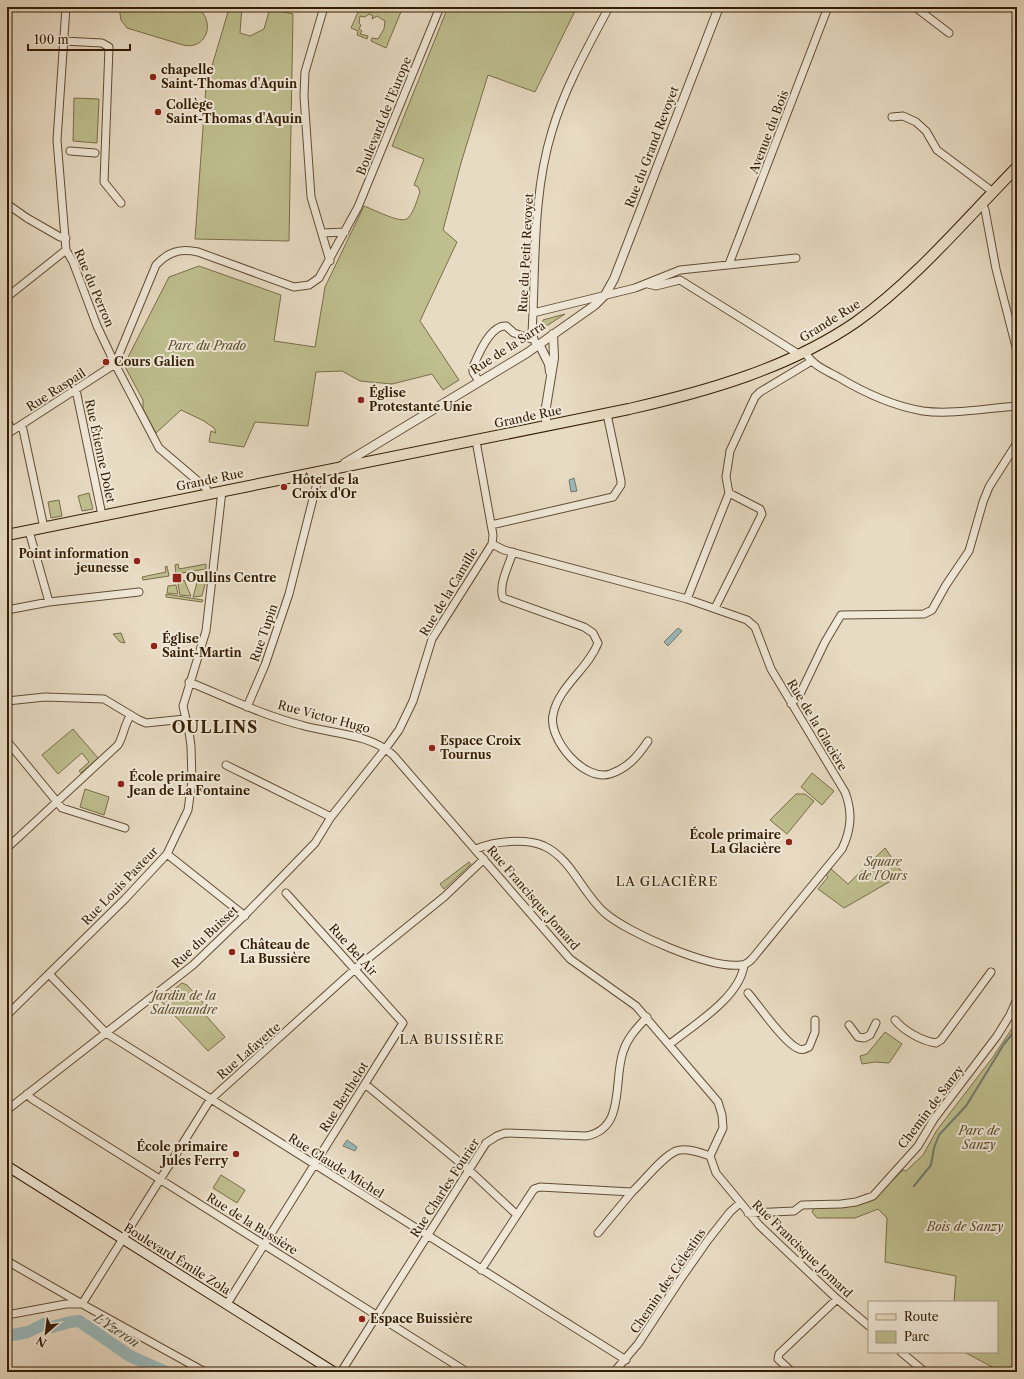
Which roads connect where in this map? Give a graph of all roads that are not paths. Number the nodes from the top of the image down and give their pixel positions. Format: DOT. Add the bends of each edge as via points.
graph roads {
  1 [pos="66,7"];
  2 [pos="324,7"];
  3 [pos="440,7"];
  4 [pos="610,7"];
  5 [pos="719,7"];
  6 [pos="828,7"];
  7 [pos="915,7"];
  8 [pos="949,33"];
  9 [pos="63,41"];
  10 [pos="892,117"];
  11 [pos="70,151"];
  12 [pos="100,152"];
  13 [pos="1017,167"];
  14 [pos="993,192"];
  15 [pos="121,203"];
  16 [pos="982,203"];
  17 [pos="7,204"];
  18 [pos="346,232"];
  19 [pos="322,233"];
  20 [pos="66,238"];
  21 [pos="66,250"];
  22 [pos="796,258"];
  23 [pos="330,261"];
  24 [pos="729,264"];
  25 [pos="648,284"];
  26 [pos="605,295"];
  27 [pos="7,296"];
  28 [pos="533,313"];
  29 [pos="553,334"];
  30 [pos="124,342"];
  31 [pos="536,343"];
  32 [pos="108,347"];
  33 [pos="1017,351"];
  34 [pos="802,354"];
  35 [pos="810,362"];
  36 [pos="115,364"];
  37 [pos="550,378"];
  38 [pos="479,381"];
  39 [pos="76,390"];
  40 [pos="1017,406"];
  41 [pos="607,414"];
  42 [pos="7,419"];
  43 [pos="22,425"];
  44 [pos="546,426"];
  45 [pos="10,432"];
  46 [pos="476,441"];
  47 [pos="1017,444"];
  48 [pos="340,468"];
  49 [pos="320,472"];
  50 [pos="222,491"];
  51 [pos="729,493"];
  52 [pos="209,494"];
  53 [pos="102,515"];
  54 [pos="491,525"];
  55 [pos="44,528"];
  56 [pos="29,531"];
  57 [pos="7,535"];
  58 [pos="492,544"];
  59 [pos="514,552"];
  60 [pos="139,592"];
  61 [pos="687,599"];
  62 [pos="49,602"];
  63 [pos="715,608"];
  64 [pos="7,610"];
  65 [pos="189,682"];
  66 [pos="7,700"];
  67 [pos="791,704"];
  68 [pos="247,707"];
  69 [pos="131,715"];
  70 [pos="185,719"];
  71 [pos="7,741"];
  72 [pos="648,741"];
  73 [pos="386,748"];
  74 [pos="226,765"];
  75 [pos="57,802"];
  76 [pos="331,817"];
  77 [pos="126,828"];
  78 [pos="7,848"];
  79 [pos="476,849"];
  80 [pos="166,854"];
  81 [pos="484,859"];
  82 [pos="286,893"];
  83 [pos="245,916"];
  84 [pos="744,965"];
  85 [pos="356,969"];
  86 [pos="991,972"];
  87 [pos="49,974"];
  88 [pos="748,994"];
  89 [pos="1017,999"];
  90 [pos="7,1015"];
  91 [pos="647,1017"];
  92 [pos="815,1020"];
  93 [pos="895,1020"];
  94 [pos="403,1023"];
  95 [pos="876,1023"];
  96 [pos="848,1025"];
  97 [pos="106,1033"];
  98 [pos="670,1044"];
  99 [pos="365,1084"];
  100 [pos="27,1094"];
  101 [pos="210,1100"];
  102 [pos="7,1110"];
  103 [pos="710,1156"];
  104 [pos="314,1164"];
  105 [pos="7,1166"];
  106 [pos="469,1170"];
  107 [pos="161,1179"];
  108 [pos="632,1192"];
  109 [pos="740,1203"];
  110 [pos="748,1212"];
  111 [pos="516,1214"];
  112 [pos="598,1233"];
  113 [pos="427,1236"];
  114 [pos="123,1239"];
  115 [pos="264,1244"];
  116 [pos="7,1261"];
  117 [pos="481,1270"];
  118 [pos="837,1299"];
  119 [pos="67,1301"];
  120 [pos="82,1304"];
  121 [pos="227,1304"];
  122 [pos="7,1315"];
  123 [pos="377,1316"];
  124 [pos="868,1325"];
  125 [pos="902,1353"];
  126 [pos="626,1360"];
  127 [pos="205,1372"];
  128 [pos="334,1372"];
  129 [pos="341,1372"];
  130 [pos="467,1372"];
  131 [pos="614,1372"];
  132 [pos="792,1372"];
  133 [pos="925,1372"];
  1 -- 9 [label="street, Rue du Perron"];
  2 -- 19 [label="street" via="304,72 311,197"];
  3 -- 18 [label="street, Boulevard de l'Europe"];
  4 -- 28 [label="street, Rue du Petit Revoyet" via="574,74 552,131 537,210"];
  5 -- 26 [label="street, Rue du Grand Revoyet" via="614,279"];
  6 -- 24 [label="street, Avenue du Bois"];
  7 -- 8 [label="street"];
  9 -- 12 [label="street" via="102,43 109,47"];
  9 -- 20 [label="street, Rue du Perron" via="57,140"];
  10 -- 14 [label="street" via="903,116 916,122 926,131 937,150"];
  11 -- 12 [label="street"];
  12 -- 15 [label="street" via="104,182"];
  13 -- 14 [label="main road, Grande Rue"];
  14 -- 16 [label="main road, Grande Rue"];
  16 -- 33 [label="street" via="986,210 996,269"];
  16 -- 34 [label="main road, Grande Rue" via="886,299 856,322"];
  17 -- 20 [label="street" via="27,218"];
  18 -- 19 [label="street"];
  18 -- 23 [label="street, Boulevard de l'Europe"];
  19 -- 23 [label="street"];
  20 -- 21 [label="street, Rue du Perron"];
  21 -- 27 [label="street"];
  21 -- 32 [label="street, Rue du Perron"];
  22 -- 24 [label="street"];
  23 -- 30 [label="street, Boulevard de l'Europe" via="322,276 316,281 306,287 294,288 198,252 186,250 169,253 156,265"];
  24 -- 25 [label="street" via="680,270"];
  25 -- 26 [label="street, Rue de la Sarra"];
  25 -- 34 [label="street, Rue de la Sarra" via="656,286 680,280"];
  26 -- 28 [label="street, Rue de la Sarra"];
  26 -- 29 [label="street, Rue de la Sarra"];
  28 -- 31 [label="street, Rue du Petit Revoyet"];
  29 -- 31 [label="street, Rue de la Sarra"];
  29 -- 37 [label="street" via="554,358"];
  30 -- 32 [label="street" via="117,348"];
  30 -- 36 [label="street, Boulevard de l'Europe"];
  31 -- 37 [label="street" via="549,364"];
  31 -- 38 [label="street, Rue de la Sarra" via="527,353"];
  31 -- 38 [label="street" via="514,333 506,326 496,329 487,339 473,367"];
  32 -- 36 [label="street, Rue du Perron"];
  34 -- 35 [label="street"];
  34 -- 41 [label="main road, Grande Rue" via="690,394"];
  35 -- 40 [label="street" via="872,395 923,411 945,412"];
  35 -- 51 [label="street" via="755,397 730,451 726,476"];
  36 -- 39 [label="street, Rue Raspail"];
  36 -- 52 [label="street, Rue du Perron" via="159,448 206,488"];
  37 -- 44 [label="street" via="545,412"];
  38 -- 48 [label="street, Rue de la Sarra"];
  39 -- 43 [label="street, Rue Raspail"];
  39 -- 53 [label="street, Rue Étienne Dolet"];
  41 -- 44 [label="main road, Grande Rue"];
  41 -- 54 [label="street" via="621,481 613,497"];
  42 -- 45 [label="street"];
  43 -- 45 [label="street, Rue Raspail"];
  43 -- 55 [label="street"];
  44 -- 46 [label="main road, Grande Rue"];
  46 -- 48 [label="main road, Grande Rue"];
  46 -- 54 [label="street, Rue de la Camille"];
  47 -- 67 [label="street" via="983,502 968,551 932,610 924,614 841,614 824,642 800,694"];
  48 -- 49 [label="main road, Grande Rue"];
  49 -- 50 [label="main road, Grande Rue"];
  49 -- 68 [label="street, Rue Tupin" via="289,594"];
  50 -- 52 [label="main road, Grande Rue"];
  50 -- 65 [label="street, Rue Louis Pasteur" via="206,631"];
  51 -- 61 [label="street"];
  51 -- 63 [label="street" via="760,509 762,514"];
  52 -- 53 [label="main road, Grande Rue"];
  53 -- 55 [label="main road, Grande Rue"];
  54 -- 58 [label="street, Rue de la Camille"];
  55 -- 56 [label="main road, Grande Rue"];
  56 -- 57 [label="main road, Grande Rue"];
  56 -- 62 [label="street"];
  58 -- 59 [label="street, Rue de la Glacière"];
  58 -- 73 [label="street, Rue de la Camille" via="432,639 413,701 399,730"];
  59 -- 61 [label="street, Rue de la Glacière"];
  59 -- 72 [label="street" via="501,593 503,598 584,627 596,638 596,647 557,703 552,716 553,729 564,749 585,771 608,775 636,759"];
  60 -- 62 [label="street"];
  61 -- 63 [label="street, Rue de la Glacière"];
  62 -- 64 [label="street"];
  63 -- 67 [label="street, Rue de la Glacière" via="747,620 755,627 771,669"];
  65 -- 68 [label="street, Rue Victor Hugo"];
  65 -- 70 [label="street, Rue Louis Pasteur" via="183,706"];
  66 -- 69 [label="street" via="45,697 104,699"];
  67 -- 84 [label="street, Rue de la Glacière" via="845,792 850,808 850,831 842,849 752,959"];
  68 -- 73 [label="street, Rue Victor Hugo" via="300,725 372,741"];
  69 -- 70 [label="street" via="146,723"];
  69 -- 75 [label="street" via="126,721 123,737 118,745"];
  70 -- 80 [label="street, Rue Louis Pasteur" via="189,732 188,810"];
  71 -- 75 [label="street"];
  73 -- 76 [label="street, Rue du Buisset"];
  73 -- 79 [label="street, Rue Francisque Jomard"];
  74 -- 76 [label="street"];
  75 -- 77 [label="street" via="62,808"];
  75 -- 78 [label="street"];
  76 -- 83 [label="street, Rue du Buisset" via="315,843"];
  79 -- 81 [label="street, Rue Francisque Jomard"];
  79 -- 84 [label="street" via="495,844 522,842 544,847 564,861 586,893 604,912 625,928 682,953 728,965"];
  80 -- 83 [label="street"];
  80 -- 87 [label="street, Rue Louis Pasteur" via="125,899"];
  81 -- 85 [label="street, Rue Lafayette" via="444,897"];
  81 -- 91 [label="street, Rue Francisque Jomard" via="570,959 631,1002"];
  82 -- 85 [label="street, Rue Bel Air"];
  83 -- 97 [label="street, Rue du Buisset" via="193,965"];
  84 -- 98 [label="street, Rue de la Glacière" via="742,978 727,999"];
  85 -- 94 [label="street, Rue Bel Air"];
  85 -- 101 [label="street, Rue Lafayette"];
  86 -- 93 [label="street" via="941,1040 936,1043 928,1042 901,1027"];
  87 -- 90 [label="street, Rue Louis Pasteur"];
  87 -- 97 [label="street, Rue Claude Michel"];
  88 -- 92 [label="street" via="785,1037 803,1050 809,1047 815,1032"];
  89 -- 110 [label="street, Chemin de Sanzy" via="997,1036 934,1118 918,1146 874,1196 856,1202 802,1206 794,1212"];
  91 -- 98 [label="street, Rue Francisque Jomard"];
  91 -- 106 [label="street, Rue Charles Fourier" via="634,1032 622,1053 615,1108 606,1127 596,1134 586,1136 505,1133 486,1143"];
  94 -- 99 [label="street, Rue Berthelot"];
  95 -- 96 [label="street" via="870,1035 864,1038 858,1037"];
  97 -- 100 [label="street, Rue du Buisset"];
  97 -- 101 [label="street, Rue Claude Michel"];
  98 -- 103 [label="street, Rue Francisque Jomard" via="718,1102 723,1128"];
  99 -- 104 [label="street, Rue Berthelot"];
  99 -- 106 [label="street"];
  100 -- 102 [label="street, Rue du Buisset"];
  100 -- 107 [label="street, Rue de la Bussière"];
  101 -- 104 [label="street, Rue Claude Michel"];
  101 -- 107 [label="street, Rue Lafayette"];
  103 -- 108 [label="street" via="692,1150 677,1150"];
  103 -- 109 [label="street, Rue Francisque Jomard" via="716,1173"];
  104 -- 113 [label="street, Rue Claude Michel"];
  104 -- 115 [label="street, Rue Berthelot"];
  105 -- 114 [label="main road, Boulevard Émile Zola"];
  106 -- 111 [label="street"];
  106 -- 113 [label="street, Rue Charles Fourier"];
  107 -- 114 [label="street, Rue Lafayette"];
  107 -- 115 [label="street, Rue de la Bussière"];
  108 -- 111 [label="street" via="534,1189"];
  108 -- 112 [label="street"];
  109 -- 110 [label="street, Rue Francisque Jomard"];
  109 -- 126 [label="street, Chemin des Célestins" via="699,1252"];
  110 -- 118 [label="street, Rue Francisque Jomard"];
  111 -- 117 [label="street"];
  113 -- 117 [label="street, Rue Claude Michel"];
  113 -- 123 [label="street, Rue Charles Fourier"];
  114 -- 120 [label="street, Rue Lafayette"];
  114 -- 121 [label="main road, Boulevard Émile Zola"];
  115 -- 121 [label="street, Rue Berthelot"];
  115 -- 123 [label="street, Rue de la Bussière"];
  116 -- 119 [label="street"];
  117 -- 126 [label="street, Rue Claude Michel"];
  118 -- 124 [label="street, Rue Francisque Jomard"];
  118 -- 132 [label="street" via="779,1354 778,1358"];
  119 -- 120 [label="street"];
  119 -- 122 [label="street"];
  120 -- 127 [label="street"];
  121 -- 128 [label="main road, Boulevard Émile Zola"];
  123 -- 129 [label="street, Rue Charles Fourier"];
  123 -- 130 [label="street, Rue de la Bussière"];
  125 -- 133 [label="street"];
  126 -- 131 [label="street, Chemin des Célestins"];
}
